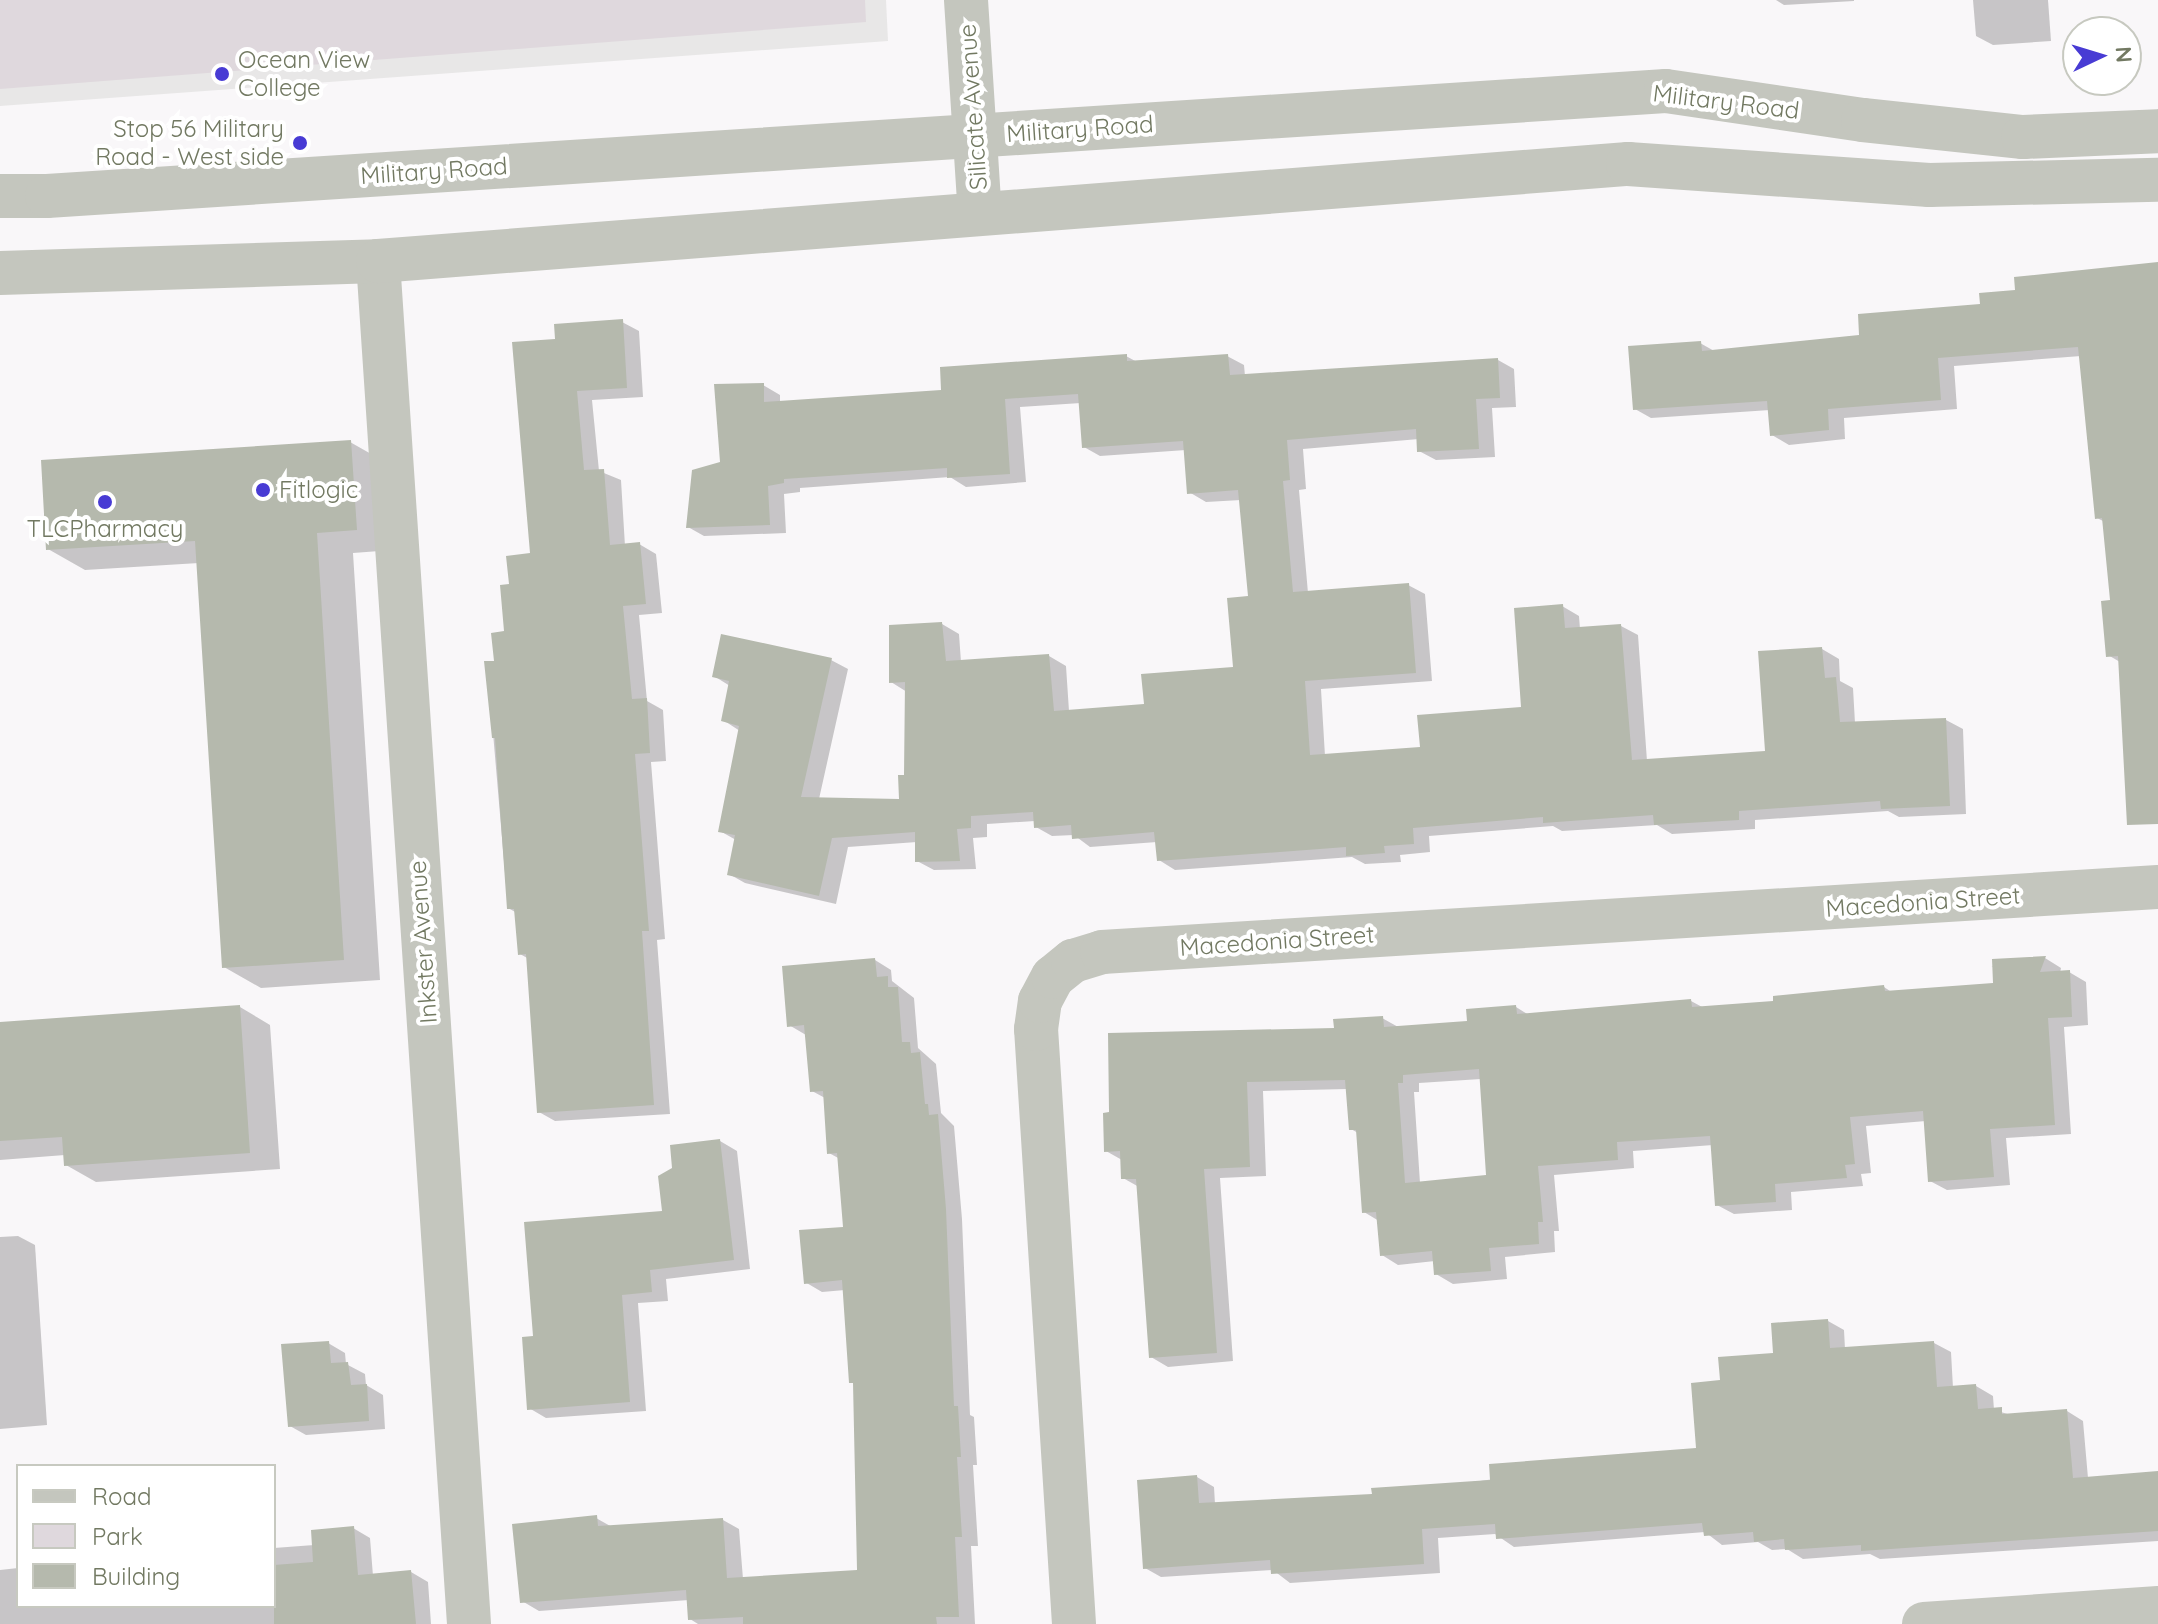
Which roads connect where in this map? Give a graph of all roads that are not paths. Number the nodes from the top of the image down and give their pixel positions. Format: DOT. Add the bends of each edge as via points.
graph roads {
  1 [pos="966,0"];
  2 [pos="2158,131"];
  3 [pos="974,136"];
  4 [pos="2158,180"];
  5 [pos="0,196"];
  6 [pos="980,214"];
  7 [pos="378,261"];
  8 [pos="0,273"];
  9 [pos="2158,887"];
  10 [pos="2158,1608"];
  11 [pos="469,1624"];
  12 [pos="1074,1624"];
  13 [pos="1924,1624"];
  1 -- 3 [label="street, Silicate Avenue"];
  2 -- 3 [label="street, Military Road" via="2023,137 1666,91"];
  3 -- 5 [label="street, Military Road"];
  3 -- 6 [label="street, Silicate Avenue"];
  4 -- 6 [label="street" via="1929,185 1628,164"];
  6 -- 7 [label="street"];
  7 -- 8 [label="street"];
  7 -- 11 [label="street, Inkster Avenue"];
  9 -- 12 [label="street, Macedonia Street" via="1102,952 1073,961 1053,977 1040,1001 1036,1029"];
  10 -- 13 [label="street"];
}
